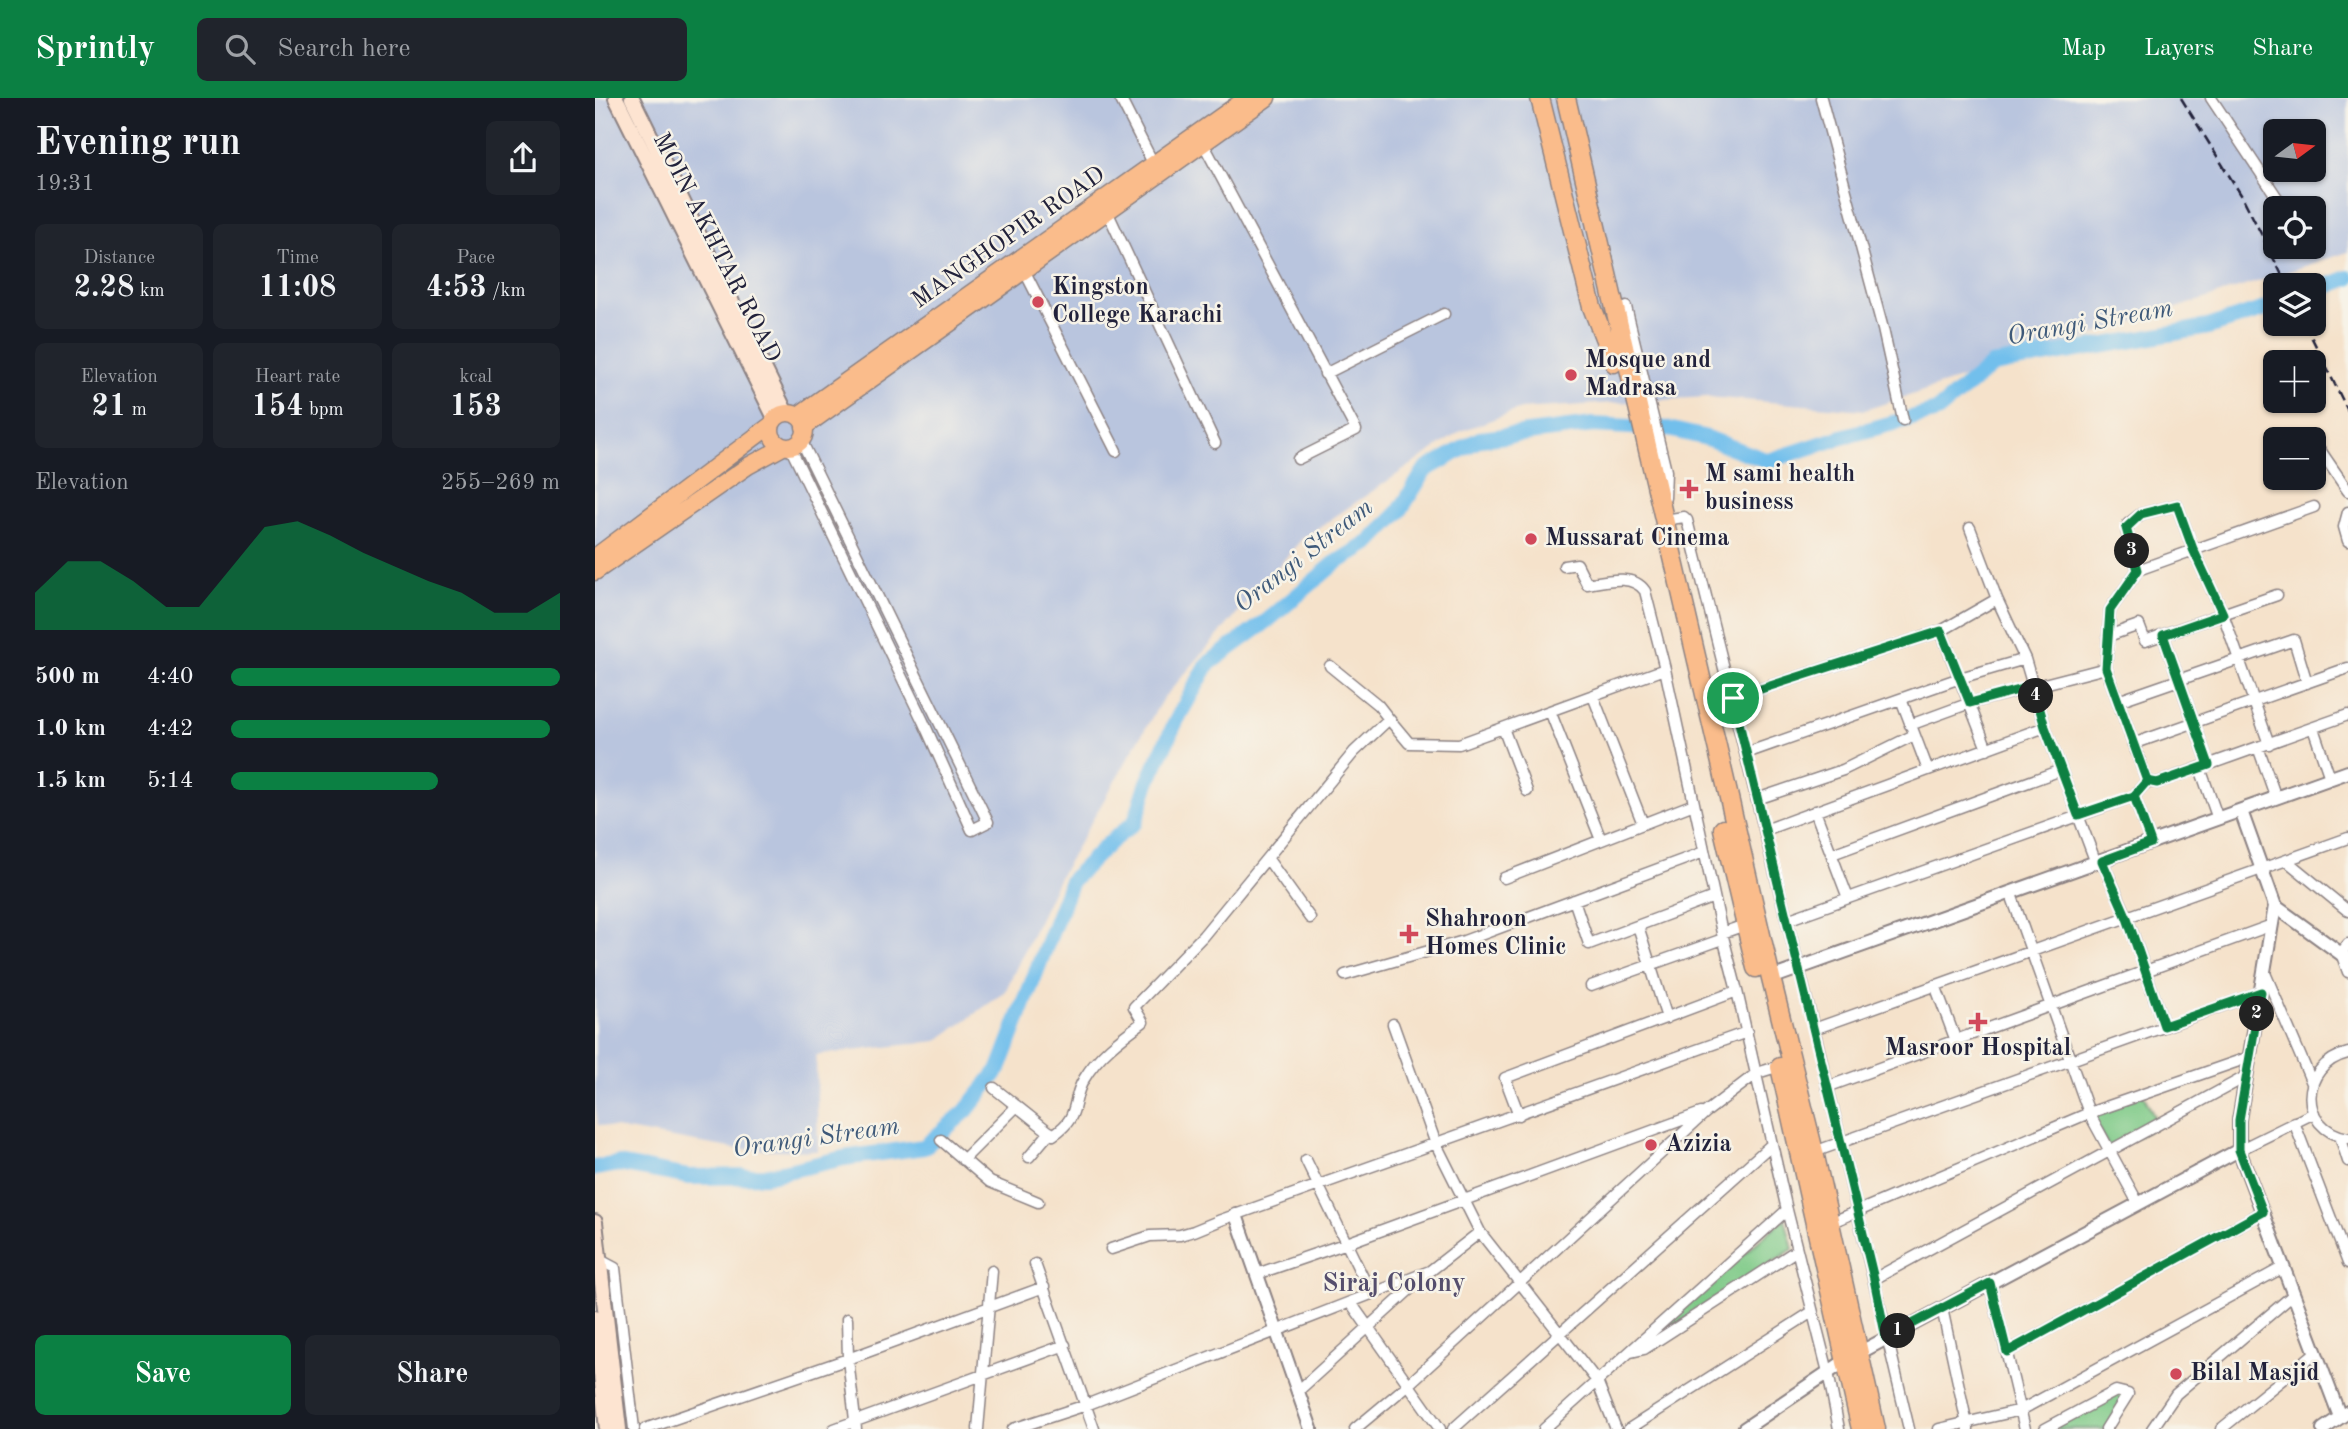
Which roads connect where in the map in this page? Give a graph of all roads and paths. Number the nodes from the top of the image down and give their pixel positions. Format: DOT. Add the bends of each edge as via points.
graph roads {
  1 [pos="616,98"];
  2 [pos="632,98"];
  3 [pos="1120,98"];
  4 [pos="1247,98"];
  5 [pos="1267,98"];
  6 [pos="1539,98"];
  7 [pos="1555,98"];
  8 [pos="1566,98"];
  9 [pos="1578,98"];
  10 [pos="1821,98"];
  11 [pos="2211,98"];
  12 [pos="1203,143"];
  13 [pos="1153,163"];
  14 [pos="656,164"];
  15 [pos="2276,196"];
  16 [pos="1107,211"];
  17 [pos="1024,270"];
  18 [pos="1620,308"];
  19 [pos="1444,314"];
  20 [pos="1620,362"];
  21 [pos="1325,374"];
  22 [pos="1903,420"];
  23 [pos="788,429"];
  24 [pos="1215,443"];
  25 [pos="744,446"];
  26 [pos="1116,452"];
  27 [pos="1298,459"];
  28 [pos="2326,459"];
  29 [pos="754,462"];
  30 [pos="1646,469"];
  31 [pos="2348,491"];
  32 [pos="2314,507"];
  33 [pos="2348,512"];
  34 [pos="1664,521"];
  35 [pos="1970,528"];
  36 [pos="2348,541"];
  37 [pos="2193,549"];
  38 [pos="595,557"];
  39 [pos="1564,566"];
  40 [pos="2138,570"];
  41 [pos="595,572"];
  42 [pos="2277,595"];
  43 [pos="1997,599"];
  44 [pos="2223,614"];
  45 [pos="1941,631"];
  46 [pos="2163,635"];
  47 [pos="2108,636"];
  48 [pos="2238,658"];
  49 [pos="2025,659"];
  50 [pos="1330,666"];
  51 [pos="2106,668"];
  52 [pos="2348,668"];
  53 [pos="1665,669"];
  54 [pos="1960,678"];
  55 [pos="2178,680"];
  56 [pos="2307,682"];
  57 [pos="2033,686"];
  58 [pos="1593,695"];
  59 [pos="1733,698"];
  60 [pos="1901,699"];
  61 [pos="2118,701"];
  62 [pos="2254,701"];
  63 [pos="1970,703"];
  64 [pos="1550,711"];
  65 [pos="935,715"];
  66 [pos="2348,715"];
  67 [pos="1389,719"];
  68 [pos="922,721"];
  69 [pos="2194,723"];
  70 [pos="2045,727"];
  71 [pos="2313,728"];
  72 [pos="1503,729"];
  73 [pos="1912,730"];
  74 [pos="2133,744"];
  75 [pos="2263,745"];
  76 [pos="1987,749"];
  77 [pos="1746,752"];
  78 [pos="2204,766"];
  79 [pos="1928,770"];
  80 [pos="2061,770"];
  81 [pos="2348,772"];
  82 [pos="2330,778"];
  83 [pos="2147,781"];
  84 [pos="1527,791"];
  85 [pos="2134,796"];
  86 [pos="2276,798"];
  87 [pos="1757,799"];
  88 [pos="1694,804"];
  89 [pos="1815,811"];
  90 [pos="2241,811"];
  91 [pos="2078,815"];
  92 [pos="2218,819"];
  93 [pos="1643,824"];
  94 [pos="1765,830"];
  95 [pos="2348,838"];
  96 [pos="1601,840"];
  97 [pos="2151,843"];
  98 [pos="1705,852"];
  99 [pos="1832,855"];
  100 [pos="1267,858"];
  101 [pos="2287,861"];
  102 [pos="2099,862"];
  103 [pos="2261,868"];
  104 [pos="1504,878"];
  105 [pos="2011,894"];
  106 [pos="1714,897"];
  107 [pos="1848,898"];
  108 [pos="1574,900"];
  109 [pos="2275,906"];
  110 [pos="2348,911"];
  111 [pos="1310,918"];
  112 [pos="2127,918"];
  113 [pos="1787,920"];
  114 [pos="1745,925"];
  115 [pos="2271,925"];
  116 [pos="1638,926"];
  117 [pos="1723,936"];
  118 [pos="2031,950"];
  119 [pos="2346,952"];
  120 [pos="1651,965"];
  121 [pos="1799,969"];
  122 [pos="2146,971"];
  123 [pos="2348,972"];
  124 [pos="2265,973"];
  125 [pos="1345,975"];
  126 [pos="1770,978"];
  127 [pos="1935,985"];
  128 [pos="1591,986"];
  129 [pos="1737,992"];
  130 [pos="2261,992"];
  131 [pos="2051,1007"];
  132 [pos="1667,1018"];
  133 [pos="1393,1024"];
  134 [pos="2164,1026"];
  135 [pos="1814,1029"];
  136 [pos="1747,1032"];
  137 [pos="1956,1041"];
  138 [pos="2348,1053"];
  139 [pos="2250,1057"];
  140 [pos="2070,1061"];
  141 [pos="1780,1066"];
  142 [pos="1757,1073"];
  143 [pos="2247,1076"];
  144 [pos="2312,1083"];
  145 [pos="1827,1087"];
  146 [pos="994,1088"];
  147 [pos="1017,1107"];
  148 [pos="1706,1112"];
  149 [pos="2089,1113"];
  150 [pos="2314,1113"];
  151 [pos="1519,1115"];
  152 [pos="2294,1122"];
  153 [pos="1050,1132"];
  154 [pos="2344,1137"];
  155 [pos="941,1140"];
  156 [pos="1840,1143"];
  157 [pos="1436,1144"];
  158 [pos="1772,1144"];
  159 [pos="2239,1150"];
  160 [pos="2111,1151"];
  161 [pos="1814,1152"];
  162 [pos="1029,1157"];
  163 [pos="963,1160"];
  164 [pos="1306,1160"];
  165 [pos="2348,1161"];
  166 [pos="1320,1186"];
  167 [pos="1464,1200"];
  168 [pos="1038,1202"];
  169 [pos="2138,1203"];
  170 [pos="1787,1210"];
  171 [pos="1857,1210"];
  172 [pos="2263,1212"];
  173 [pos="1236,1215"];
  174 [pos="595,1222"];
  175 [pos="1830,1223"];
  176 [pos="1480,1231"];
  177 [pos="1347,1243"];
  178 [pos="1111,1249"];
  179 [pos="1797,1250"];
  180 [pos="598,1259"];
  181 [pos="2348,1263"];
  182 [pos="1035,1264"];
  183 [pos="2282,1268"];
  184 [pos="992,1271"];
  185 [pos="1430,1271"];
  186 [pos="1257,1274"];
  187 [pos="1874,1279"];
  188 [pos="1520,1281"];
  189 [pos="1990,1283"];
  190 [pos="1044,1287"];
  191 [pos="1371,1294"];
  192 [pos="2293,1295"];
  193 [pos="1351,1303"];
  194 [pos="990,1306"];
  195 [pos="1942,1308"];
  196 [pos="1812,1312"];
  197 [pos="595,1318"];
  198 [pos="846,1319"];
  199 [pos="1369,1329"];
  200 [pos="1277,1330"];
  201 [pos="1561,1332"];
  202 [pos="1886,1338"];
  203 [pos="1065,1345"];
  204 [pos="2007,1352"];
  205 [pos="1628,1353"];
  206 [pos="2315,1353"];
  207 [pos="1852,1357"];
  208 [pos="848,1359"];
  209 [pos="1828,1372"];
  210 [pos="983,1374"];
  211 [pos="1597,1381"];
  212 [pos="1409,1384"];
  213 [pos="1297,1392"];
  214 [pos="1086,1405"];
  215 [pos="2021,1410"];
  216 [pos="2344,1414"];
  217 [pos="855,1426"];
  218 [pos="1967,1426"];
  219 [pos="2057,1426"];
  220 [pos="607,1429"];
  221 [pos="619,1429"];
  222 [pos="634,1429"];
  223 [pos="645,1429"];
  224 [pos="834,1429"];
  225 [pos="978,1429"];
  226 [pos="1013,1429"];
  227 [pos="1094,1429"];
  228 [pos="1311,1429"];
  229 [pos="1355,1429"];
  230 [pos="1440,1429"];
  231 [pos="1453,1429"];
  232 [pos="1544,1429"];
  233 [pos="1616,1429"];
  234 [pos="1629,1429"];
  235 [pos="1744,1429"];
  236 [pos="1839,1429"];
  237 [pos="1861,1429"];
  238 [pos="1876,1429"];
  239 [pos="1909,1429"];
  240 [pos="1939,1429"];
  241 [pos="2025,1429"];
  242 [pos="2045,1429"];
  243 [pos="2106,1429"];
  244 [pos="2152,1429"];
  245 [pos="2221,1429"];
  246 [pos="2323,1429"];
  1 -- 14 [label="main road, MOIN AKHTAR ROAD"];
  2 -- 14 [label="main road, MOIN AKHTAR ROAD"];
  3 -- 13 [label="street"];
  4 -- 13 [label="main road, MANGHOPIR ROAD"];
  5 -- 12 [label="main road"];
  6 -- 20 [label="highway" via="1592,307"];
  7 -- 20 [label="highway"];
  8 -- 18 [label="highway"];
  9 -- 18 [label="highway"];
  10 -- 22 [label="street"];
  11 -- 15 [label="street"];
  12 -- 16 [label="main road"];
  12 -- 21 [label="street"];
  13 -- 23 [label="main road, MANGHOPIR ROAD"];
  14 -- 23 [label="main road, MOIN AKHTAR ROAD"];
  16 -- 17 [label="main road"];
  16 -- 24 [label="street"];
  17 -- 23 [label="main road"];
  17 -- 26 [label="street"];
  18 -- 20 [label="highway"];
  18 -- 34 [label="street" via="1666,471"];
  19 -- 21 [label="street"];
  20 -- 30 [label="highway"];
  21 -- 27 [label="street" via="1356,430"];
  23 -- 25 [label="main road, MANGHOPIR ROAD"];
  23 -- 29 [label="main road, MANGHOPIR ROAD"];
  23 -- 65 [label="street"];
  23 -- 68 [label="street"];
  25 -- 29 [label="main road" via="755,450"];
  25 -- 38 [label="main road, MANGHOPIR ROAD"];
  28 -- 31 [label="street"];
  29 -- 41 [label="main road, MANGHOPIR ROAD"];
  30 -- 34 [label="highway"];
  30 -- 114 [label="highway"];
  32 -- 37 [label="street"];
  33 -- 36 [label="street" via="2344,527"];
  34 -- 59 [label="street" via="1687,520"];
  34 -- 126 [label="highway"];
  35 -- 43 [label="street"];
  37 -- 40 [label="street"];
  37 -- 40 [label="street" via="2177,505 2141,514 2126,528"];
  37 -- 44 [label="street"];
  39 -- 53 [label="street" via="1580,566 1587,584 1613,580 1641,585"];
  40 -- 47 [label="street" via="2110,610"];
  42 -- 44 [label="street"];
  43 -- 45 [label="street"];
  43 -- 49 [label="street"];
  44 -- 46 [label="street"];
  44 -- 48 [label="street"];
  45 -- 54 [label="street"];
  45 -- 59 [label="street"];
  46 -- 47 [label="street" via="2145,641 2139,625"];
  46 -- 55 [label="street"];
  47 -- 51 [label="street"];
  48 -- 55 [label="street"];
  48 -- 56 [label="street" via="2294,640"];
  48 -- 62 [label="street"];
  49 -- 54 [label="street"];
  49 -- 57 [label="street"];
  50 -- 67 [label="street"];
  51 -- 57 [label="street"];
  51 -- 61 [label="street"];
  52 -- 56 [label="street"];
  53 -- 58 [label="street"];
  53 -- 88 [label="street"];
  54 -- 60 [label="street"];
  54 -- 63 [label="street"];
  55 -- 61 [label="street"];
  55 -- 69 [label="street"];
  56 -- 62 [label="street"];
  57 -- 63 [label="street"];
  57 -- 70 [label="street"];
  58 -- 64 [label="street"];
  58 -- 93 [label="street"];
  59 -- 77 [label="street"];
  60 -- 73 [label="street"];
  60 -- 77 [label="street"];
  61 -- 74 [label="street"];
  62 -- 69 [label="street"];
  62 -- 75 [label="street"];
  63 -- 73 [label="street"];
  63 -- 76 [label="street"];
  64 -- 72 [label="street"];
  64 -- 96 [label="street"];
  65 -- 68 [label="street"];
  65 -- 68 [label="street" via="988,822 972,830"];
  66 -- 71 [label="street"];
  67 -- 72 [label="street" via="1409,743 1459,744"];
  67 -- 100 [label="street" via="1354,752"];
  69 -- 74 [label="street"];
  69 -- 78 [label="street"];
  70 -- 76 [label="street"];
  70 -- 80 [label="street"];
  71 -- 75 [label="street"];
  71 -- 82 [label="street"];
  72 -- 84 [label="street"];
  73 -- 79 [label="street"];
  73 -- 87 [label="street" via="1843,770"];
  74 -- 83 [label="street"];
  75 -- 78 [label="street"];
  75 -- 86 [label="street"];
  76 -- 79 [label="street"];
  77 -- 87 [label="street"];
  78 -- 83 [label="street" via="2157,783"];
  78 -- 92 [label="street"];
  79 -- 89 [label="street"];
  80 -- 91 [label="street"];
  80 -- 99 [label="street"];
  81 -- 82 [label="street"];
  82 -- 86 [label="street"];
  83 -- 85 [label="street"];
  85 -- 91 [label="street"];
  85 -- 97 [label="street"];
  86 -- 90 [label="street"];
  87 -- 94 [label="street"];
  88 -- 93 [label="street"];
  88 -- 98 [label="street"];
  89 -- 94 [label="street"];
  89 -- 99 [label="street"];
  90 -- 92 [label="street"];
  90 -- 103 [label="street"];
  91 -- 102 [label="street"];
  91 -- 107 [label="street"];
  92 -- 97 [label="street"];
  93 -- 96 [label="street"];
  94 -- 113 [label="street"];
  95 -- 101 [label="street"];
  96 -- 104 [label="street"];
  97 -- 102 [label="street"];
  98 -- 106 [label="street"];
  98 -- 108 [label="street"];
  99 -- 107 [label="street"];
  100 -- 111 [label="street"];
  100 -- 153 [label="street" via="1203,936 1133,1007 1143,1022 1115,1042 1091,1068 1072,1118 1053,1135"];
  101 -- 103 [label="street"];
  101 -- 110 [label="street"];
  102 -- 105 [label="street"];
  102 -- 112 [label="street"];
  103 -- 109 [label="street"];
  103 -- 112 [label="street"];
  105 -- 118 [label="street"];
  105 -- 121 [label="street"];
  106 -- 116 [label="street"];
  106 -- 117 [label="street"];
  107 -- 113 [label="street"];
  108 -- 116 [label="street" via="1589,944"];
  108 -- 125 [label="street" via="1464,941"];
  109 -- 115 [label="street"];
  109 -- 119 [label="street"];
  112 -- 118 [label="street"];
  112 -- 122 [label="street"];
  113 -- 121 [label="street"];
  114 -- 117 [label="street"];
  114 -- 141 [label="highway"];
  115 -- 122 [label="street"];
  115 -- 124 [label="street"];
  116 -- 120 [label="street"];
  117 -- 120 [label="street"];
  117 -- 129 [label="street"];
  118 -- 127 [label="street"];
  118 -- 131 [label="street"];
  119 -- 123 [label="street"];
  120 -- 128 [label="street"];
  120 -- 132 [label="street"];
  121 -- 126 [label="street"];
  121 -- 135 [label="street"];
  122 -- 131 [label="street"];
  122 -- 134 [label="street"];
  124 -- 130 [label="street"];
  124 -- 144 [label="street"];
  126 -- 161 [label="highway"];
  127 -- 135 [label="street"];
  127 -- 137 [label="street"];
  129 -- 132 [label="street"];
  129 -- 136 [label="street"];
  130 -- 134 [label="street"];
  130 -- 139 [label="street"];
  131 -- 137 [label="street"];
  131 -- 140 [label="street"];
  132 -- 151 [label="street" via="1505,1078"];
  133 -- 157 [label="street"];
  134 -- 140 [label="street"];
  135 -- 145 [label="street"];
  136 -- 142 [label="street"];
  136 -- 151 [label="street"];
  137 -- 145 [label="street"];
  138 -- 144 [label="street" via="2321,1067"];
  139 -- 143 [label="street"];
  139 -- 149 [label="street"];
  140 -- 149 [label="street"];
  140 -- 156 [label="street"];
  141 -- 142 [label="street"];
  141 -- 207 [label="highway"];
  142 -- 148 [label="street"];
  142 -- 158 [label="street"];
  143 -- 159 [label="street"];
  143 -- 160 [label="street"];
  144 -- 150 [label="street"];
  145 -- 156 [label="street"];
  146 -- 147 [label="street"];
  147 -- 153 [label="street"];
  147 -- 163 [label="street"];
  148 -- 167 [label="street"];
  148 -- 188 [label="street"];
  149 -- 160 [label="street"];
  149 -- 171 [label="street"];
  150 -- 152 [label="street"];
  150 -- 154 [label="street" via="2327,1130"];
  151 -- 157 [label="street"];
  152 -- 159 [label="street"];
  152 -- 181 [label="street"];
  153 -- 162 [label="street"];
  154 -- 165 [label="street"];
  155 -- 163 [label="street"];
  156 -- 161 [label="street"];
  156 -- 171 [label="street"];
  157 -- 166 [label="street"];
  157 -- 167 [label="street"];
  158 -- 170 [label="street"];
  158 -- 201 [label="street"];
  159 -- 169 [label="street"];
  159 -- 172 [label="street"];
  160 -- 169 [label="street"];
  160 -- 187 [label="street"];
  161 -- 175 [label="highway"];
  163 -- 168 [label="street" via="990,1182"];
  164 -- 166 [label="street"];
  166 -- 173 [label="street"];
  166 -- 177 [label="street"];
  167 -- 176 [label="street"];
  167 -- 177 [label="street"];
  169 -- 189 [label="street"];
  170 -- 179 [label="street"];
  170 -- 205 [label="street"];
  171 -- 175 [label="street"];
  171 -- 187 [label="street"];
  172 -- 183 [label="street"];
  172 -- 204 [label="street"];
  173 -- 178 [label="street" via="1180,1235 1150,1236"];
  173 -- 186 [label="street"];
  174 -- 180 [label="main road"];
  175 -- 207 [label="highway"];
  176 -- 185 [label="street"];
  176 -- 188 [label="street"];
  177 -- 186 [label="street"];
  177 -- 191 [label="street"];
  179 -- 196 [label="street"];
  179 -- 205 [label="street" via="1644,1349"];
  180 -- 221 [label="main road"];
  180 -- 222 [label="street" via="615,1268"];
  182 -- 190 [label="street"];
  183 -- 192 [label="street"];
  183 -- 215 [label="street"];
  184 -- 194 [label="street"];
  185 -- 191 [label="street"];
  185 -- 199 [label="street"];
  186 -- 200 [label="street"];
  187 -- 202 [label="street"];
  188 -- 201 [label="street"];
  188 -- 212 [label="street"];
  189 -- 195 [label="street"];
  189 -- 204 [label="street"];
  190 -- 194 [label="street"];
  190 -- 203 [label="street"];
  191 -- 193 [label="street"];
  192 -- 206 [label="street"];
  192 -- 244 [label="street" via="2176,1394"];
  193 -- 199 [label="street"];
  193 -- 200 [label="street"];
  194 -- 208 [label="street"];
  194 -- 210 [label="street"];
  195 -- 202 [label="street"];
  195 -- 218 [label="street"];
  196 -- 209 [label="street"];
  196 -- 234 [label="street"];
  197 -- 220 [label="main road"];
  198 -- 208 [label="street"];
  199 -- 212 [label="street"];
  199 -- 213 [label="street"];
  200 -- 213 [label="street"];
  200 -- 214 [label="street"];
  201 -- 211 [label="street"];
  201 -- 231 [label="street"];
  202 -- 207 [label="street"];
  202 -- 239 [label="street"];
  203 -- 210 [label="street"];
  203 -- 214 [label="street"];
  204 -- 215 [label="street"];
  205 -- 211 [label="street"];
  206 -- 216 [label="street"];
  206 -- 245 [label="street"];
  207 -- 209 [label="street"];
  207 -- 237 [label="highway"];
  207 -- 238 [label="highway"];
  208 -- 217 [label="street"];
  208 -- 223 [label="street"];
  209 -- 235 [label="street"];
  209 -- 236 [label="street"];
  210 -- 217 [label="street"];
  210 -- 225 [label="street"];
  211 -- 232 [label="street"];
  211 -- 233 [label="street"];
  212 -- 229 [label="street"];
  212 -- 230 [label="street"];
  213 -- 228 [label="street"];
  214 -- 226 [label="street"];
  214 -- 227 [label="street"];
  215 -- 218 [label="street"];
  215 -- 241 [label="street"];
  216 -- 246 [label="street"];
  217 -- 224 [label="street"];
  218 -- 240 [label="street"];
  219 -- 242 [label="street"];
  219 -- 243 [label="street" via="2116,1391 2129,1394"];
}
